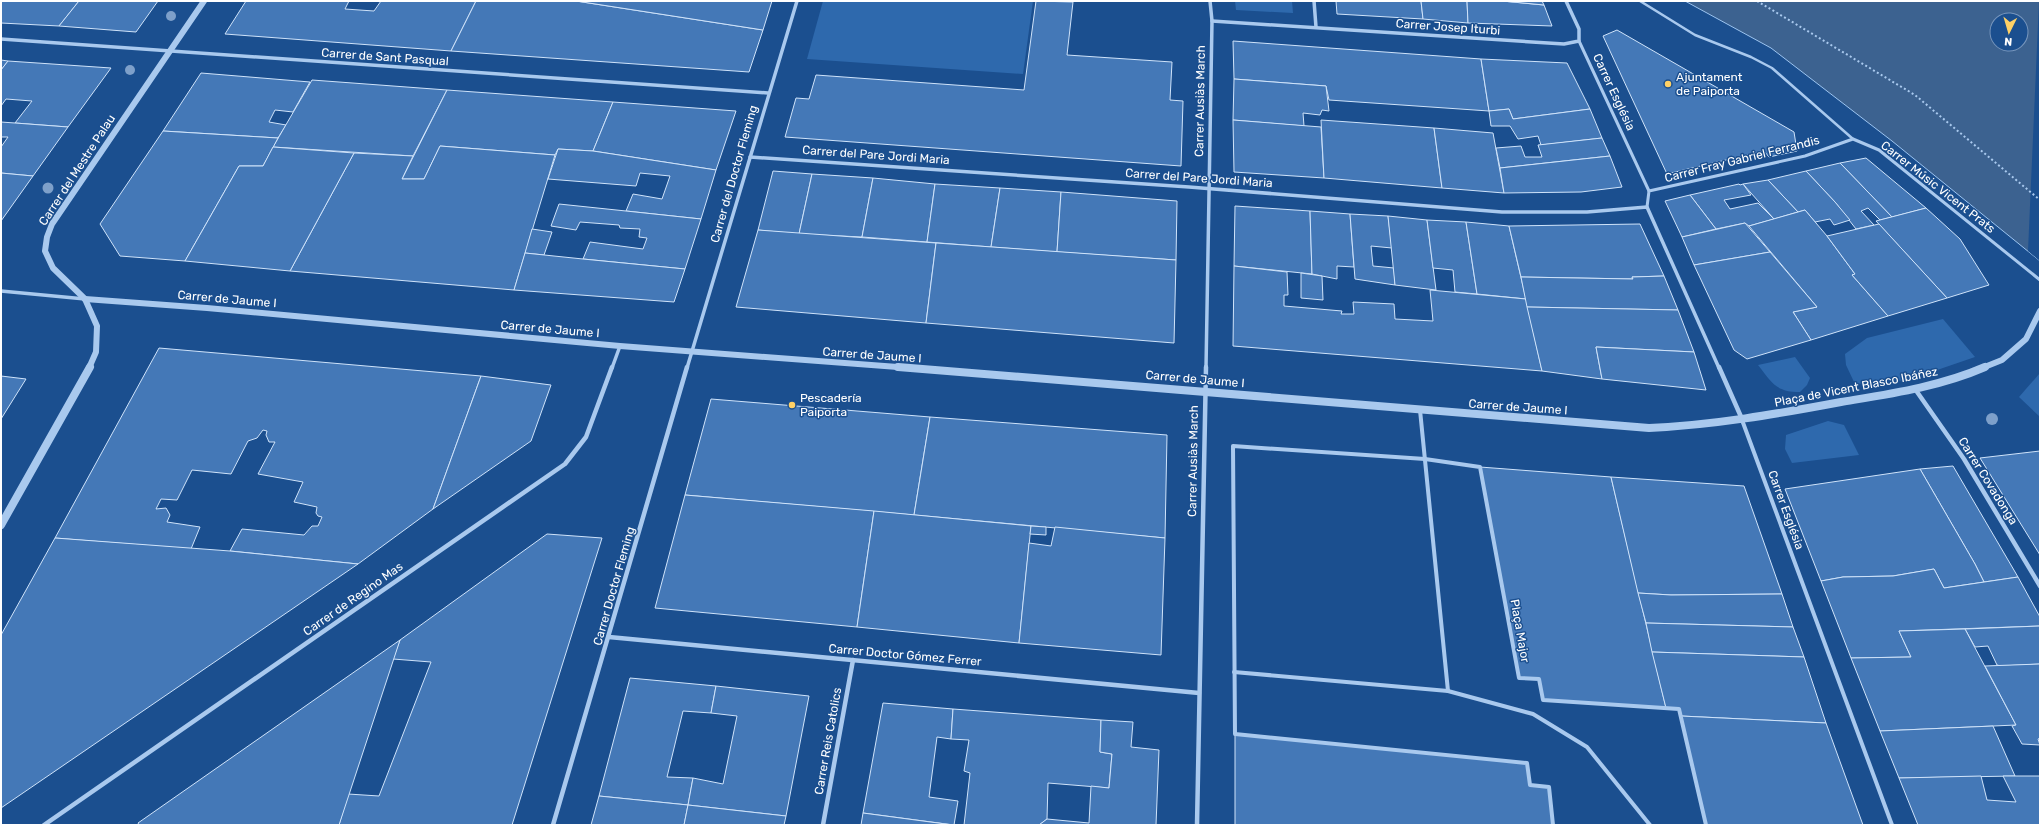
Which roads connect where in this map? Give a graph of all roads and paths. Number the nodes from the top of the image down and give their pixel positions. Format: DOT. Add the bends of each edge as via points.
graph roads {
  1 [pos="204,1"];
  2 [pos="797,1"];
  3 [pos="1210,1"];
  4 [pos="1314,1"];
  5 [pos="1566,1"];
  6 [pos="1640,1"];
  7 [pos="1757,1"];
  8 [pos="1212,21"];
  9 [pos="1316,27"];
  10 [pos="1,39"];
  11 [pos="1579,41"];
  12 [pos="170,51"];
  13 [pos="768,93"];
  14 [pos="1853,139"];
  15 [pos="750,156"];
  16 [pos="1208,188"];
  17 [pos="1649,191"];
  18 [pos="2040,200"];
  19 [pos="1647,207"];
  20 [pos="2040,280"];
  21 [pos="1,291"];
  22 [pos="85,299"];
  23 [pos="2040,310"];
  24 [pos="620,346"];
  25 [pos="693,352"];
  26 [pos="1916,389"];
  27 [pos="1204,391"];
  28 [pos="1420,410"];
  29 [pos="1742,420"];
  30 [pos="1425,459"];
  31 [pos="1,525"];
  32 [pos="2040,586"];
  33 [pos="609,637"];
  34 [pos="853,660"];
  35 [pos="1234,672"];
  36 [pos="1448,692"];
  37 [pos="1200,693"];
  38 [pos="44,825"];
  39 [pos="553,825"];
  40 [pos="823,825"];
  41 [pos="1197,825"];
  42 [pos="1553,825"];
  43 [pos="1650,825"];
  44 [pos="1706,825"];
  45 [pos="1892,825"];
  1 -- 12 [label="street, Carrer del Mestre Palau"];
  2 -- 13 [label="street, Carrer del Doctor Fleming"];
  3 -- 8 [label="street, Carrer Ausiàs March"];
  4 -- 9 [label="street"];
  5 -- 11 [label="street, Carrer Església" via="1579,29"];
  6 -- 14 [label="lane, Carrer Músic Vicent Prats" via="1695,35 1772,68"];
  7 -- 18 [label="path" via="1915,95"];
  8 -- 9 [label="street, Carrer Josep Iturbi"];
  8 -- 16 [label="street, Carrer Ausiàs March"];
  9 -- 11 [label="street, Carrer Josep Iturbi" via="1564,44"];
  10 -- 12 [label="street, Carrer de Sant Pasqual"];
  11 -- 17 [label="street, Carrer Església"];
  12 -- 13 [label="street, Carrer de Sant Pasqual"];
  12 -- 22 [label="street, Carrer del Mestre Palau" via="52,224 47,237 45,251 53,268"];
  13 -- 15 [label="street, Carrer del Doctor Fleming"];
  14 -- 17 [label="street, Carrer Fray Gabriel Ferrandis" via="1805,156"];
  14 -- 20 [label="street, Carrer Músic Vicent Prats" via="1879,150"];
  15 -- 16 [label="street, Carrer del Pare Jordi Maria"];
  15 -- 25 [label="street, Carrer del Doctor Fleming"];
  16 -- 19 [label="street, Carrer del Pare Jordi Maria" via="1502,212 1587,212"];
  16 -- 27 [label="street, Carrer Ausiàs March"];
  17 -- 19 [label="street, Carrer Fray Gabriel Ferrandis"];
  19 -- 29 [label="street, Carrer Església"];
  21 -- 22 [label="street, Carrer de Jaume I"];
  22 -- 24 [label="street, Carrer de Jaume I"];
  22 -- 31 [label="street, Carrer del Mestre Palau" via="97,326 96,352 86,377"];
  23 -- 26 [label="street, Plaça de Vicent Blasco Ibáñez" via="2026,339 2002,360 1967,375"];
  24 -- 25 [label="street, Carrer de Jaume I"];
  24 -- 38 [label="street, Carrer de Regino Mas" via="586,437 565,464"];
  25 -- 27 [label="street, Carrer de Jaume I"];
  25 -- 33 [label="street, Carrer Doctor Fleming"];
  26 -- 29 [label="street, Plaça de Vicent Blasco Ibáñez"];
  26 -- 32 [label="street, Carrer Covadonga" via="1964,459"];
  27 -- 28 [label="street, Carrer de Jaume I"];
  27 -- 37 [label="street, Carrer Ausiàs March"];
  28 -- 29 [label="street, Carrer de Jaume I" via="1649,428 1696,426"];
  28 -- 30 [label="street"];
  29 -- 45 [label="street, Carrer Església"];
  30 -- 35 [label="street, Plaça Major" via="1233,446"];
  30 -- 36 [label="street"];
  30 -- 44 [label="street, Plaça Major" via="1480,467 1518,678 1540,679 1543,700 1679,709"];
  33 -- 34 [label="street, Carrer Doctor Gómez Ferrer"];
  33 -- 39 [label="street, Carrer Doctor Fleming"];
  34 -- 37 [label="street, Carrer Doctor Gómez Ferrer"];
  34 -- 40 [label="street, Carrer Reis Catolics"];
  35 -- 36 [label="street"];
  35 -- 42 [label="street, Plaça Major" via="1235,734 1527,763 1530,785 1549,787"];
  36 -- 43 [label="street" via="1533,714 1587,747"];
  37 -- 41 [label="street, Carrer Ausiàs March"];
}
